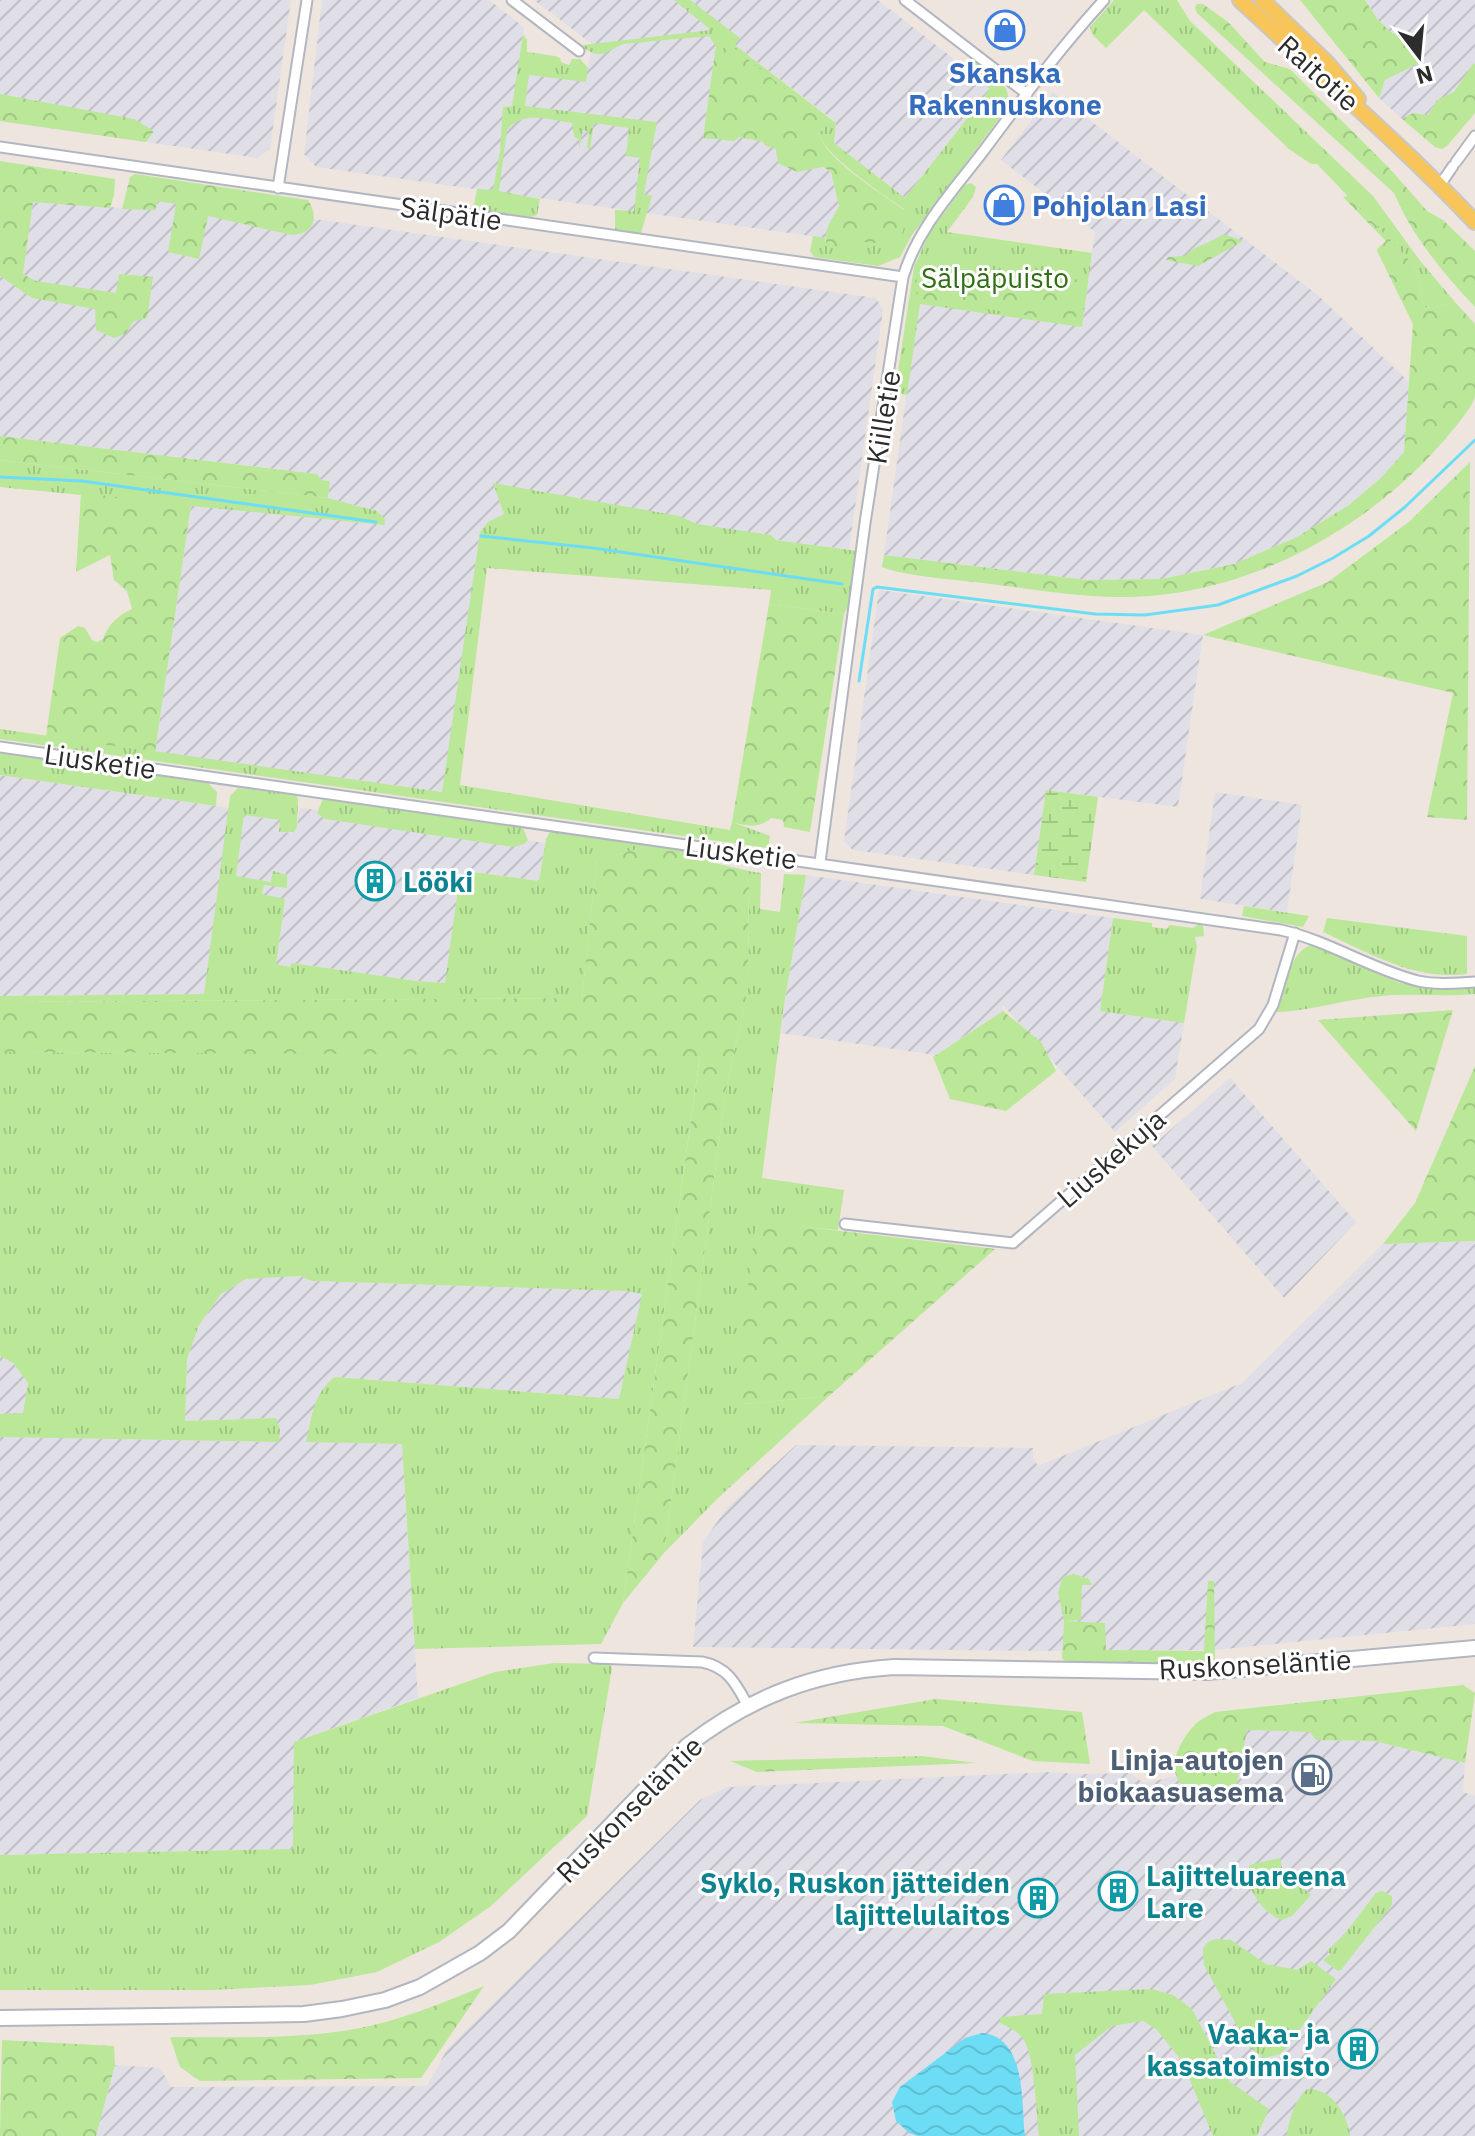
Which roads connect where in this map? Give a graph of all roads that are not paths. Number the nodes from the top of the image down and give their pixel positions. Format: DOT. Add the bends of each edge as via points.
graph roads {
  1 [pos="307,0"];
  2 [pos="512,0"];
  3 [pos="905,0"];
  4 [pos="1101,0"];
  5 [pos="1240,0"];
  6 [pos="1262,0"];
  7 [pos="579,51"];
  8 [pos="1027,94"];
  9 [pos="1475,136"];
  10 [pos="1398,144"];
  11 [pos="0,147"];
  12 [pos="1440,185"];
  13 [pos="278,188"];
  14 [pos="1475,222"];
  15 [pos="903,277"];
  16 [pos="0,747"];
  17 [pos="820,862"];
  18 [pos="1295,933"];
  19 [pos="1475,982"];
  20 [pos="845,1224"];
  21 [pos="1475,1648"];
  22 [pos="594,1658"];
  23 [pos="748,1706"];
  24 [pos="0,2018"];
  1 -- 13 [label="street"];
  2 -- 7 [label="street"];
  3 -- 8 [label="street"];
  4 -- 8 [label="street, Kiilletie"];
  5 -- 10 [label="main road, Raitotie"];
  6 -- 10 [label="main road, Raitotie" via="1328,64"];
  8 -- 15 [label="street, Kiilletie" via="926,225"];
  9 -- 12 [label="street"];
  10 -- 12 [label="main road, Raitotie"];
  11 -- 13 [label="street, Sälpätie"];
  12 -- 14 [label="main road, Raitotie"];
  13 -- 15 [label="street, Sälpätie"];
  15 -- 17 [label="street, Kiilletie"];
  16 -- 17 [label="street, Liusketie"];
  17 -- 18 [label="street, Liusketie"];
  18 -- 19 [label="street, Liusketie" via="1420,981"];
  18 -- 20 [label="street, Liuskekuja" via="1273,1005 1259,1029 1013,1243"];
  21 -- 23 [label="street, Ruskonseläntie" via="1207,1672 864,1669 795,1686"];
  22 -- 23 [label="street" via="717,1665"];
  23 -- 24 [label="street, Ruskonseläntie" via="687,1746 509,1931 420,1987 385,2000 304,2014"];
}
